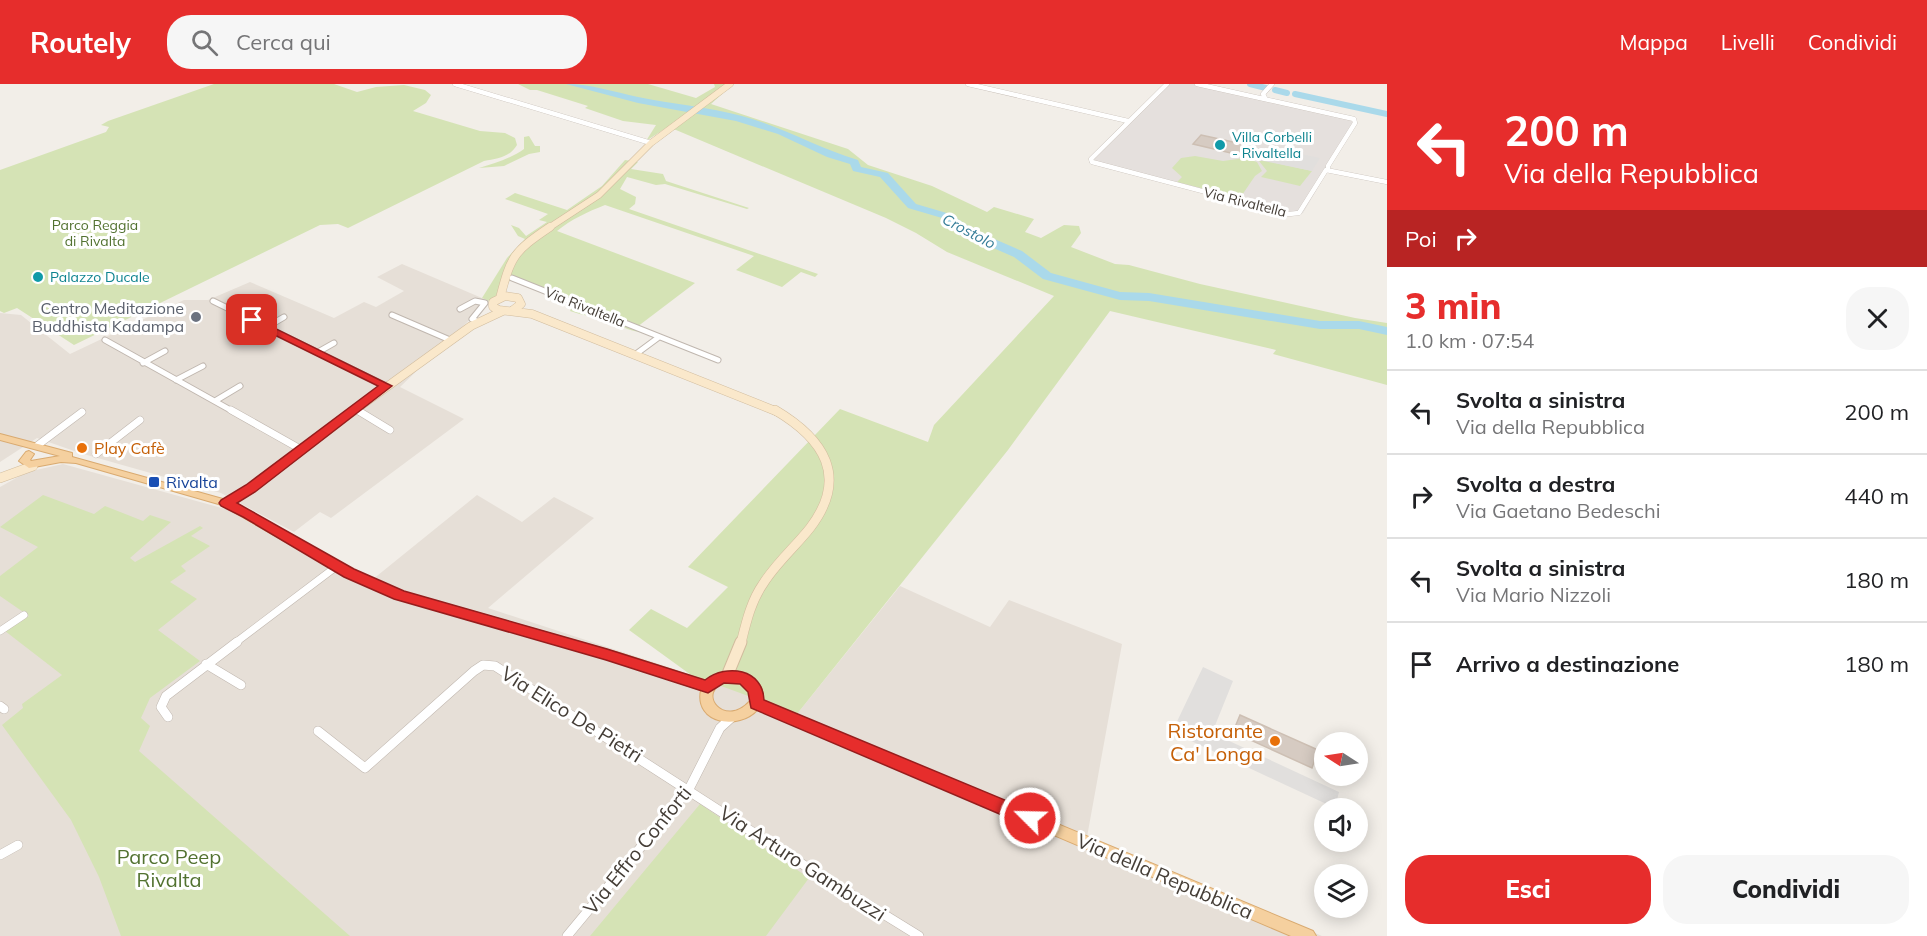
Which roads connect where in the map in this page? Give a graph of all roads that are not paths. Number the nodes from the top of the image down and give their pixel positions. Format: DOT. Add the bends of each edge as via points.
graph roads {
  1 [pos="455,84"];
  2 [pos="730,84"];
  3 [pos="968,84"];
  4 [pos="1167,84"];
  5 [pos="1197,84"];
  6 [pos="1272,84"];
  7 [pos="1265,98"];
  8 [pos="1128,122"];
  9 [pos="651,143"];
  10 [pos="1329,170"];
  11 [pos="1387,182"];
  12 [pos="512,278"];
  13 [pos="504,281"];
  14 [pos="514,297"];
  15 [pos="500,298"];
  16 [pos="213,301"];
  17 [pos="230,301"];
  18 [pos="521,304"];
  19 [pos="222,305"];
  20 [pos="493,307"];
  21 [pos="460,309"];
  22 [pos="513,310"];
  23 [pos="503,311"];
  24 [pos="532,314"];
  25 [pos="392,315"];
  26 [pos="284,317"];
  27 [pos="480,321"];
  28 [pos="267,327"];
  29 [pos="659,337"];
  30 [pos="105,340"];
  31 [pos="450,340"];
  32 [pos="334,344"];
  33 [pos="165,351"];
  34 [pos="318,352"];
  35 [pos="636,354"];
  36 [pos="718,360"];
  37 [pos="144,363"];
  38 [pos="202,366"];
  39 [pos="176,380"];
  40 [pos="240,386"];
  41 [pos="386,386"];
  42 [pos="215,401"];
  43 [pos="355,409"];
  44 [pos="82,412"];
  45 [pos="140,420"];
  46 [pos="390,430"];
  47 [pos="0,437"];
  48 [pos="19,442"];
  49 [pos="46,449"];
  50 [pos="302,450"];
  51 [pos="96,454"];
  52 [pos="29,460"];
  53 [pos="76,460"];
  54 [pos="47,462"];
  55 [pos="0,478"];
  56 [pos="226,503"];
  57 [pos="337,566"];
  58 [pos="24,615"];
  59 [pos="0,631"];
  60 [pos="738,654"];
  61 [pos="206,664"];
  62 [pos="728,676"];
  63 [pos="742,678"];
  64 [pos="241,685"];
  65 [pos="708,687"];
  66 [pos="756,704"];
  67 [pos="168,717"];
  68 [pos="723,720"];
  69 [pos="318,731"];
  70 [pos="689,789"];
  71 [pos="18,845"];
  72 [pos="0,855"];
  73 [pos="567,936"];
  74 [pos="919,936"];
  75 [pos="1308,936"];
  1 -- 9 [label="street"];
  2 -- 9 [label="main road"];
  3 -- 8 [label="street"];
  4 -- 8 [label="street"];
  5 -- 7 [label="street"];
  6 -- 7 [label="street" via="1263,94"];
  7 -- 10 [label="street, Via Rivaltella" via="1355,120"];
  8 -- 10 [label="street, Via Rivaltella" via="1091,160 1097,165 1293,214 1299,213 1322,174"];
  9 -- 13 [label="main road" via="599,195 520,248 509,263"];
  10 -- 11 [label="street"];
  12 -- 29 [label="street, Via Rivaltella"];
  13 -- 14 [label="main road"];
  13 -- 15 [label="main road"];
  14 -- 15 [label="main road"];
  14 -- 18 [label="main road"];
  15 -- 20 [label="main road" via="493,302"];
  16 -- 19 [label="street"];
  17 -- 19 [label="street"];
  18 -- 22 [label="main road"];
  18 -- 24 [label="main road"];
  19 -- 28 [label="street"];
  20 -- 23 [label="main road"];
  20 -- 27 [label="main road"];
  21 -- 27 [label="street" via="475,301 485,303 472,319"];
  22 -- 23 [label="main road"];
  22 -- 24 [label="main road"];
  23 -- 27 [label="main road"];
  24 -- 35 [label="main road"];
  25 -- 31 [label="street"];
  26 -- 28 [label="street"];
  27 -- 31 [label="main road"];
  28 -- 34 [label="street"];
  29 -- 35 [label="street"];
  29 -- 36 [label="street, Via Rivaltella"];
  30 -- 37 [label="street"];
  31 -- 41 [label="main road"];
  32 -- 34 [label="street"];
  33 -- 37 [label="street"];
  34 -- 41 [label="street"];
  35 -- 60 [label="main road" via="784,415 812,435 824,452 830,481 822,509 757,592"];
  37 -- 39 [label="street"];
  38 -- 39 [label="street"];
  39 -- 42 [label="street"];
  40 -- 42 [label="street"];
  41 -- 43 [label="main road"];
  42 -- 50 [label="street"];
  43 -- 46 [label="street"];
  43 -- 50 [label="main road"];
  44 -- 49 [label="street"];
  45 -- 51 [label="street"];
  47 -- 48 [label="main road"];
  48 -- 49 [label="main road"];
  48 -- 52 [label="main road"];
  49 -- 52 [label="main road"];
  49 -- 53 [label="main road"];
  49 -- 54 [label="main road"];
  50 -- 56 [label="main road"];
  52 -- 54 [label="main road"];
  52 -- 55 [label="main road"];
  53 -- 54 [label="main road"];
  53 -- 56 [label="main road"];
  56 -- 57 [label="main road"];
  57 -- 61 [label="street"];
  57 -- 65 [label="main road" via="400,595"];
  58 -- 59 [label="street"];
  60 -- 62 [label="main road"];
  60 -- 63 [label="main road"];
  61 -- 64 [label="street"];
  61 -- 67 [label="street" via="163,700 161,707"];
  62 -- 63 [label="main road"];
  62 -- 65 [label="main road"];
  63 -- 66 [label="main road" via="756,689"];
  65 -- 68 [label="main road" via="705,700"];
  66 -- 68 [label="main road" via="746,715"];
  66 -- 75 [label="main road, Via della Repubblica"];
  68 -- 70 [label="street, Via Effro Conforti"];
  69 -- 70 [label="street, Via Elico De Pietri" via="365,768 474,671 491,665"];
  70 -- 73 [label="street, Via Effro Conforti"];
  70 -- 74 [label="street, Via Arturo Gambuzzi"];
  71 -- 72 [label="street"];
}
